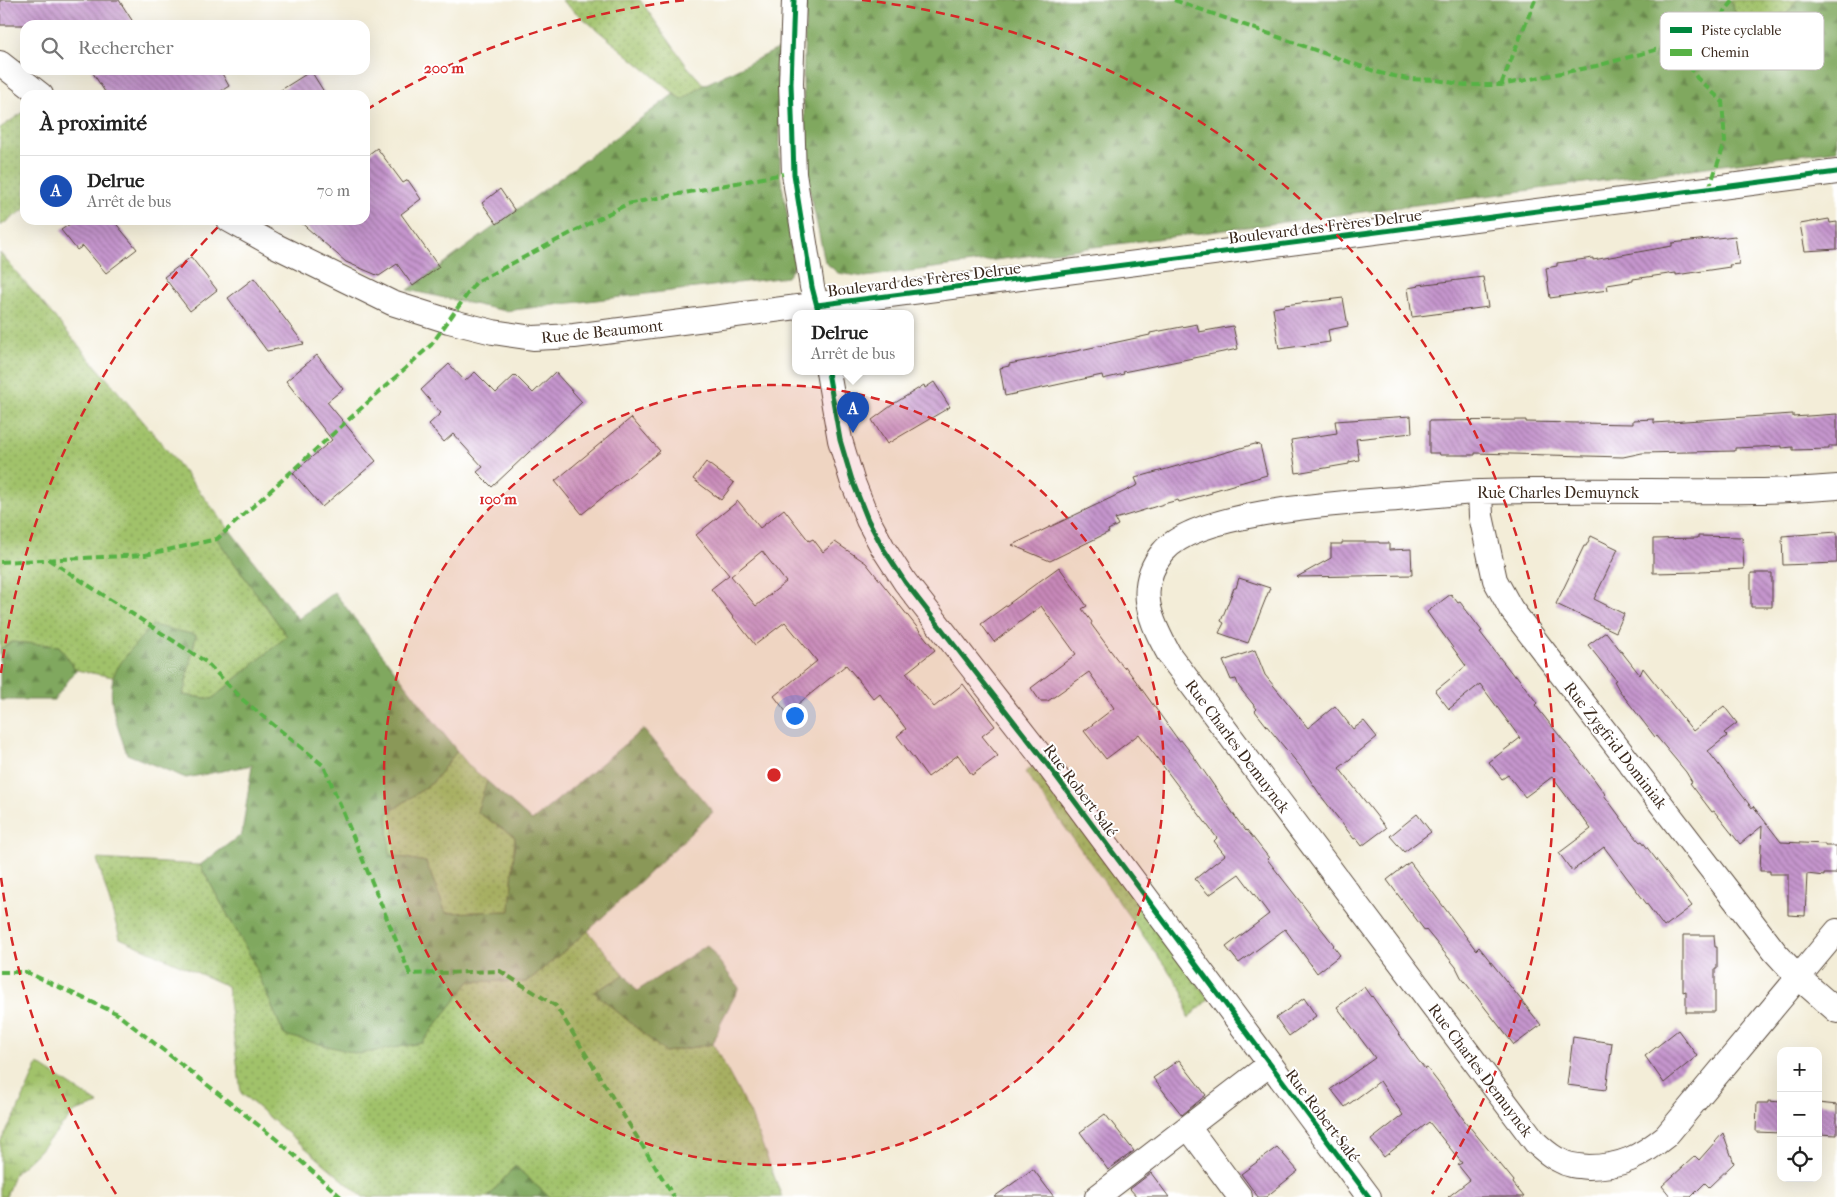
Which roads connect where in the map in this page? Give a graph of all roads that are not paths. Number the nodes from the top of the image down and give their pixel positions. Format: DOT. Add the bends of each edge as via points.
graph roads {
  1 [pos="794,0"];
  2 [pos="0,63"];
  3 [pos="35,90"];
  4 [pos="1837,172"];
  5 [pos="239,225"];
  6 [pos="818,310"];
  7 [pos="792,313"];
  8 [pos="829,375"];
  9 [pos="1837,488"];
  10 [pos="1480,492"];
  11 [pos="1837,931"];
  12 [pos="1798,977"];
  13 [pos="1837,1011"];
  14 [pos="1270,1064"];
  15 [pos="1188,1127"];
  16 [pos="1097,1197"];
  17 [pos="1240,1197"];
  18 [pos="1369,1197"];
  1 -- 6 [label="street" via="791,83 794,174"];
  2 -- 3 [label="street"];
  4 -- 6 [label="street, Boulevard des Frères Delrue"];
  5 -- 7 [label="street, Rue de Beaumont" via="392,302 494,332 533,338 574,336"];
  8 -- 14 [label="street, Rue Robert Salé" via="840,440 852,480 882,548"];
  9 -- 10 [label="street, Rue Charles Demuynck"];
  10 -- 12 [label="street, Rue Zygfrid Dominiak" via="1495,580 1511,609 1775,952"];
  10 -- 12 [label="street, Rue Charles Demuynck" via="1307,506 1234,520 1181,537 1163,552 1152,571 1147,589 1154,627 1170,656 1536,1143 1563,1163 1604,1167 1623,1163 1647,1151 1666,1136"];
  11 -- 12 [label="street, Rue Charles Demuynck"];
  12 -- 13 [label="street, Rue Zygfrid Dominiak"];
  14 -- 15 [label="street"];
  14 -- 18 [label="street, Rue Robert Salé"];
  15 -- 16 [label="street"];
  15 -- 17 [label="street"];
}
